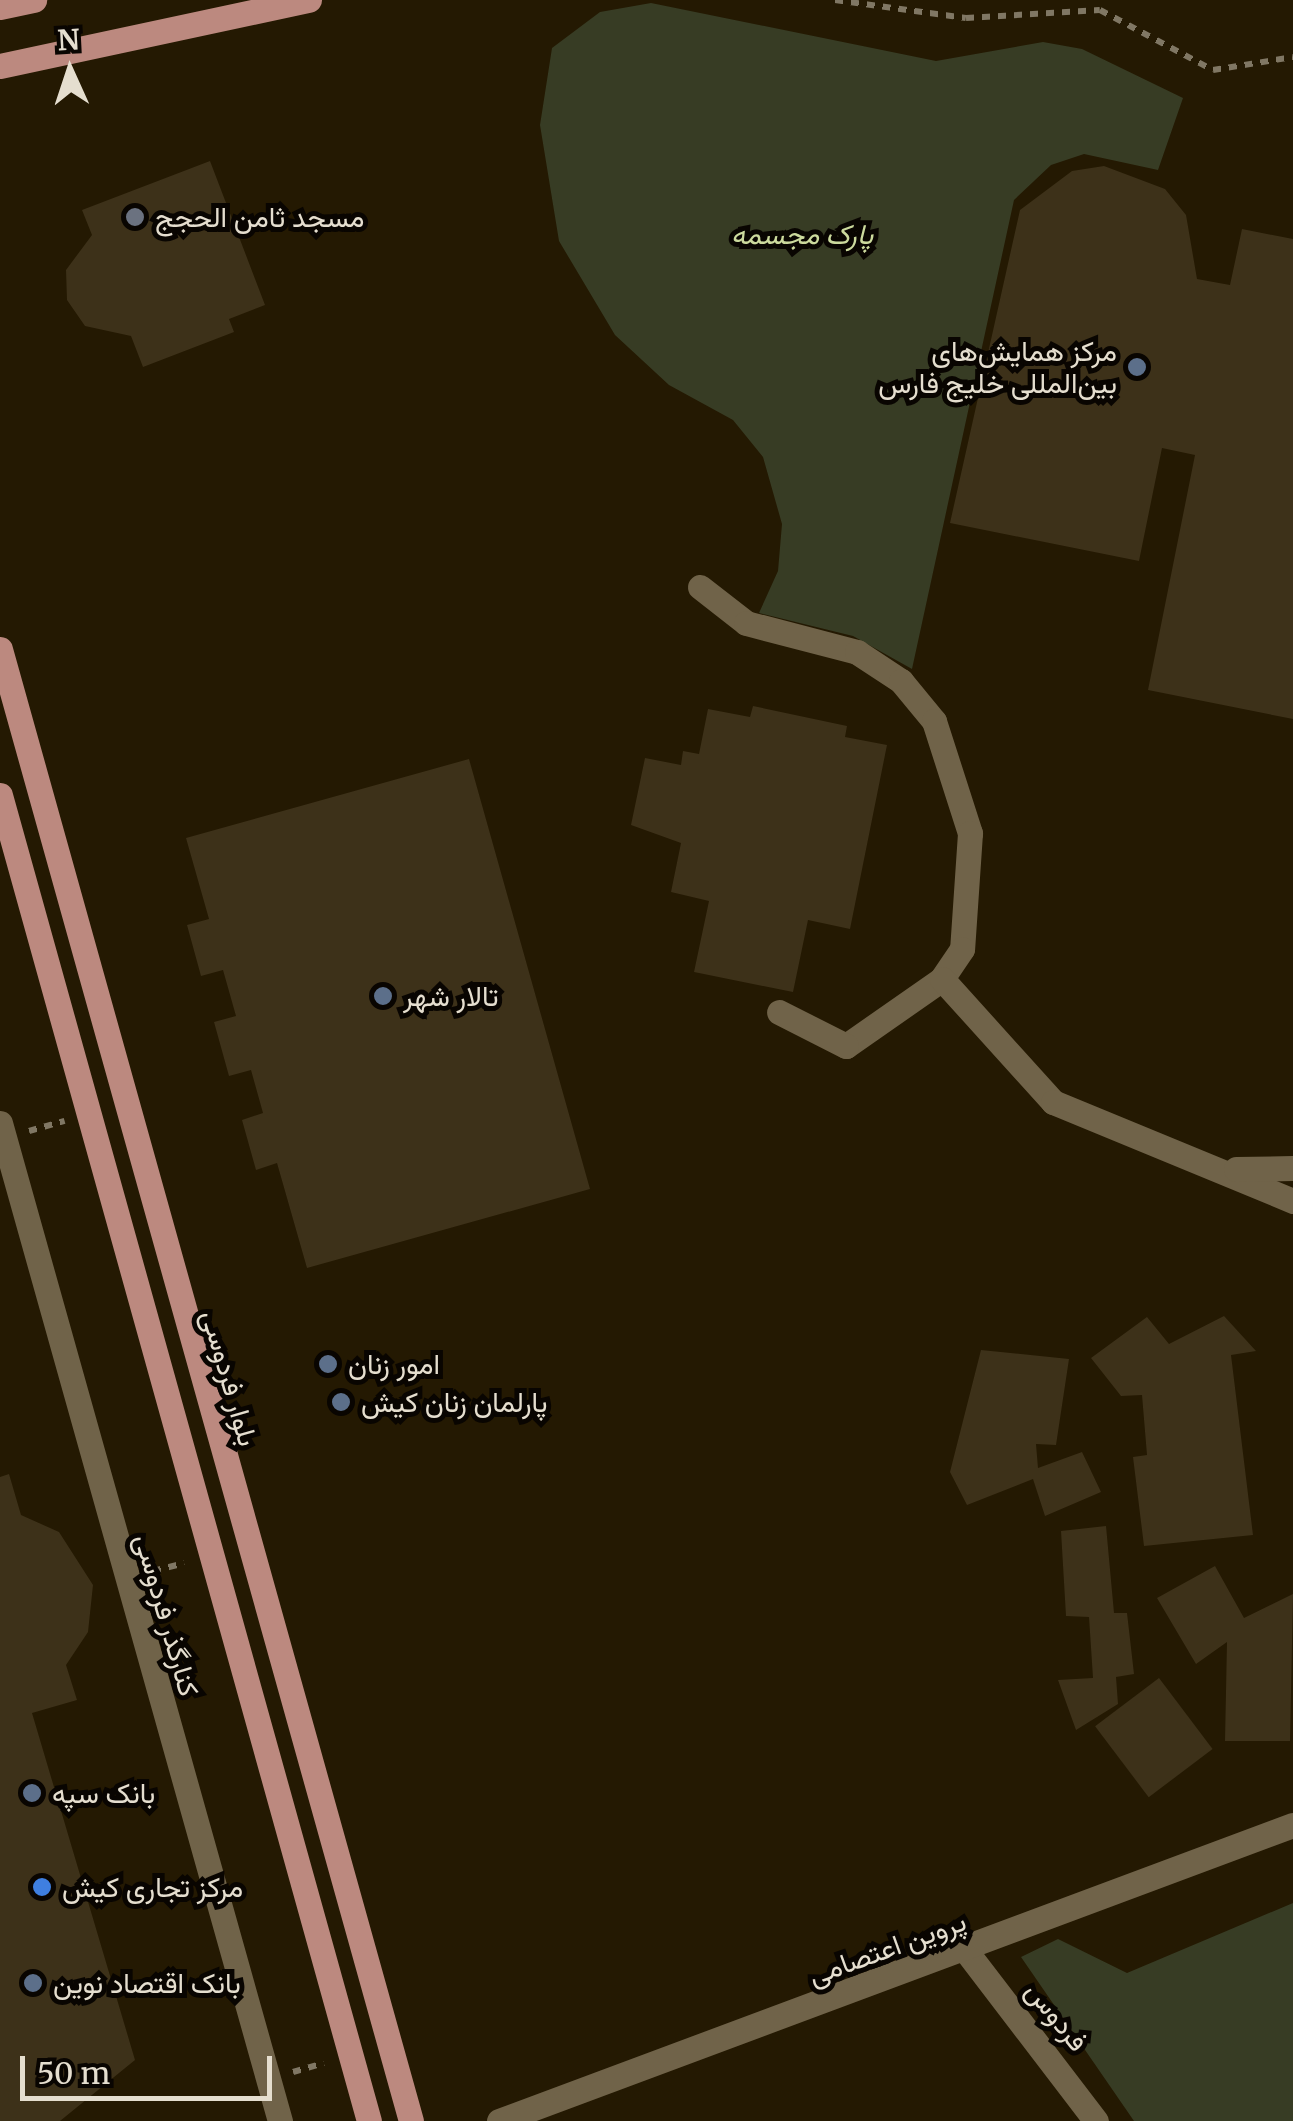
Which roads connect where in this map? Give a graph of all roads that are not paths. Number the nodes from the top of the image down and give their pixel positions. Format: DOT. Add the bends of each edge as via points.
graph roads {
  1 [pos="34,0"];
  2 [pos="309,0"];
  3 [pos="0,7"];
  4 [pos="0,66"];
  5 [pos="700,586"];
  6 [pos="0,649"];
  7 [pos="0,795"];
  8 [pos="942,980"];
  9 [pos="779,1012"];
  10 [pos="0,1123"];
  11 [pos="1293,1168"];
  12 [pos="1231,1169"];
  13 [pos="1293,1200"];
  14 [pos="1293,1825"];
  15 [pos="966,1951"];
  16 [pos="280,2121"];
  17 [pos="369,2121"];
  18 [pos="410,2121"];
  19 [pos="499,2121"];
  20 [pos="1096,2121"];
  1 -- 3 [label="main road"];
  2 -- 4 [label="main road"];
  5 -- 8 [label="street" via="746,623 857,652 901,681 934,721 970,834 962,948"];
  6 -- 18 [label="main road, بلوار فردوسی"];
  7 -- 17 [label="main road"];
  8 -- 9 [label="street" via="846,1046"];
  8 -- 12 [label="street" via="1053,1102 1120,1136"];
  10 -- 16 [label="street, کنارگذر فردوسی"];
  11 -- 12 [label="street"];
  12 -- 13 [label="street"];
  14 -- 15 [label="street, پروین اعتصامی"];
  15 -- 19 [label="street, پروین اعتصامی"];
  15 -- 20 [label="street, فردوس"];
}
